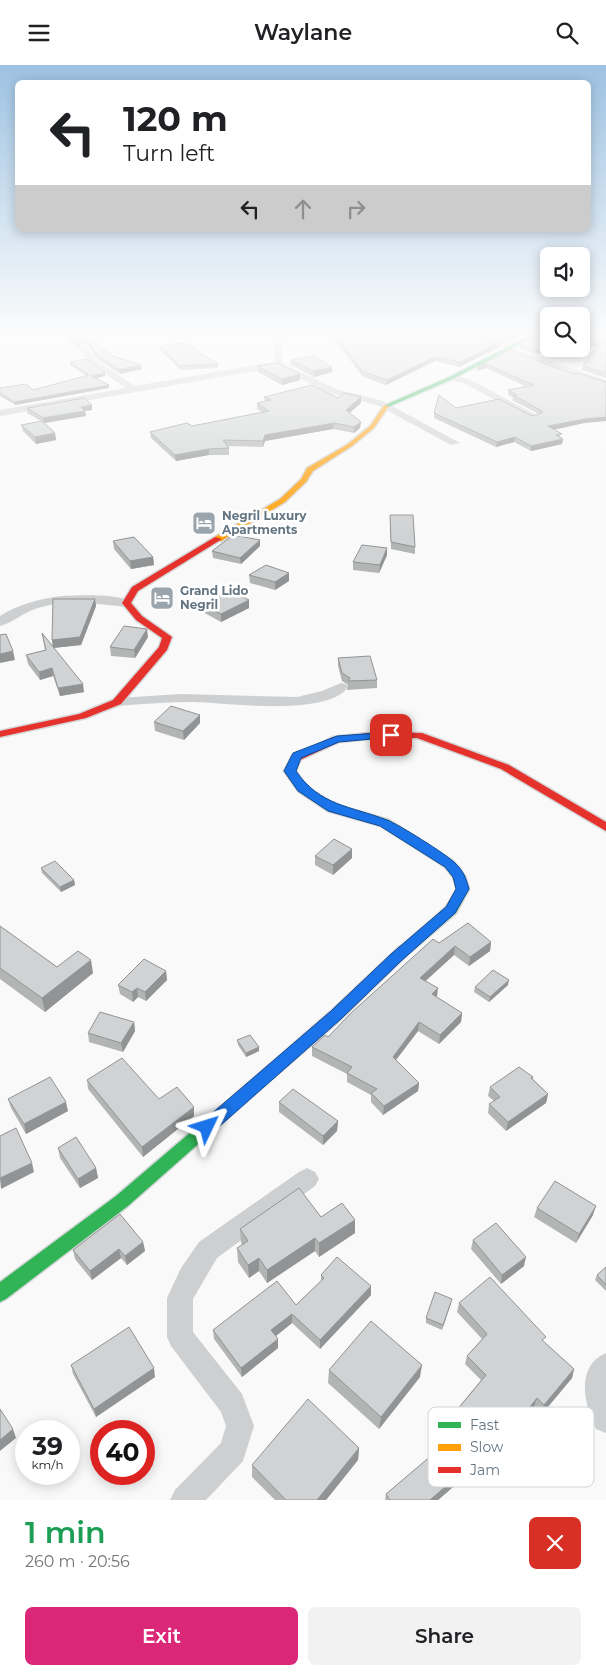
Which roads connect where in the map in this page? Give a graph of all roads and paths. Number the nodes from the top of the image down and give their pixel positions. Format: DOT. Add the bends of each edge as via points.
graph roads {
  1 [pos="76,400"];
  2 [pos="370,400"];
  3 [pos="400,400"];
  4 [pos="502,400"];
  5 [pos="384,407"];
  6 [pos="0,413"];
  7 [pos="535,417"];
  8 [pos="455,443"];
  9 [pos="126,603"];
  10 [pos="0,622"];
  11 [pos="341,687"];
  12 [pos="117,702"];
  13 [pos="0,734"];
  14 [pos="606,827"];
  15 [pos="307,1179"];
  16 [pos="0,1293"];
  17 [pos="606,1367"];
  18 [pos="606,1419"];
  19 [pos="185,1500"];
  1 -- 6 [label="street"];
  2 -- 5 [label="street"];
  3 -- 5 [label="street"];
  4 -- 7 [label="street"];
  5 -- 8 [label="street"];
  5 -- 9 [label="street" via="372,427 310,470 287,497 135,589"];
  9 -- 10 [label="street" via="57,599 32,604"];
  9 -- 12 [label="street" via="132,613 167,637 164,648"];
  11 -- 12 [label="street" via="312,699 269,703 175,698"];
  12 -- 13 [label="street" via="82,717"];
  14 -- 16 [label="street" via="506,767 418,735 337,739 297,756 290,771 302,789 332,808 385,823 416,842 450,865 459,876 463,889 451,910 336,1015 122,1201"];
  15 -- 19 [label="street" via="208,1250 180,1298 180,1337 232,1404 240,1426 233,1451"];
  17 -- 18 [label="street" via="596,1395"];
}
